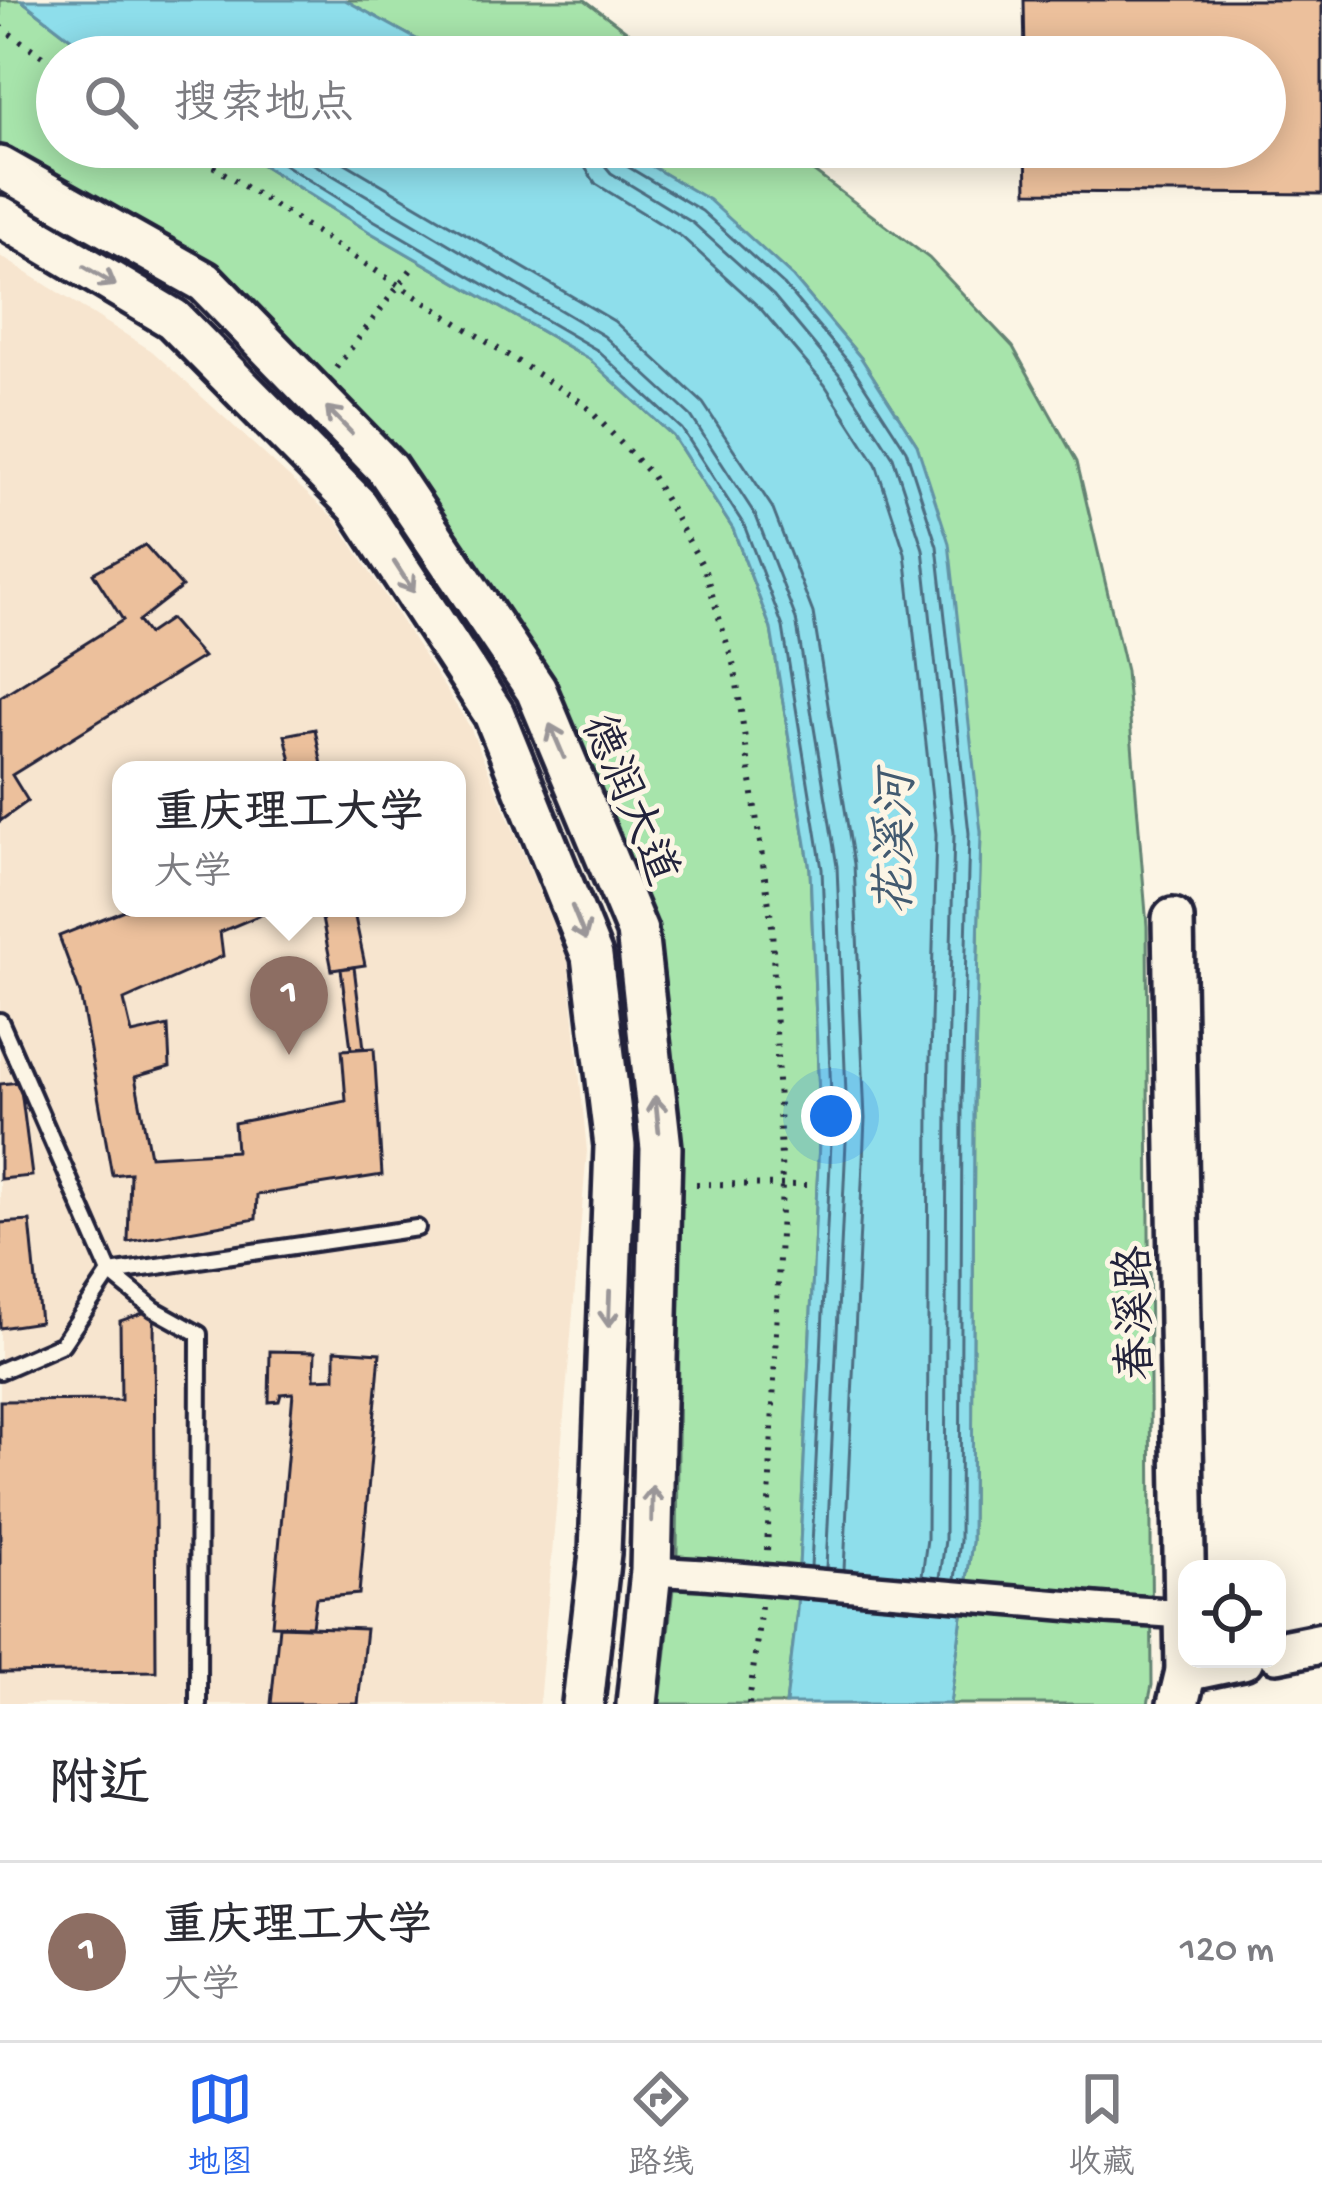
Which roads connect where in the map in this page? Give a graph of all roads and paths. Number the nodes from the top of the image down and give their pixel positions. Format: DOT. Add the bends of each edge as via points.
graph roads {
  1 [pos="0,27"];
  2 [pos="36,52"];
  3 [pos="0,167"];
  4 [pos="216,168"];
  5 [pos="0,216"];
  6 [pos="413,267"];
  7 [pos="399,286"];
  8 [pos="326,380"];
  9 [pos="1173,919"];
  10 [pos="0,1021"];
  11 [pos="680,1184"];
  12 [pos="782,1185"];
  13 [pos="809,1185"];
  14 [pos="417,1228"];
  15 [pos="110,1273"];
  16 [pos="0,1371"];
  17 [pos="1184,1560"];
  18 [pos="765,1567"];
  19 [pos="651,1571"];
  20 [pos="763,1590"];
  21 [pos="1178,1614"];
  22 [pos="1322,1643"];
  23 [pos="1286,1650"];
  24 [pos="1223,1668"];
  25 [pos="1182,1687"];
  26 [pos="198,1704"];
  27 [pos="584,1704"];
  28 [pos="637,1704"];
  29 [pos="749,1704"];
  1 -- 2 [label="path"];
  19 -- 3 [label="main road, 德润大道, one-way" via="661,1148 637,931 536,690 387,470 205,282"];
  4 -- 7 [label="path"];
  5 -- 27 [label="main road, one-way" via="173,319 358,506 494,714 592,956 615,1146 600,1552"];
  6 -- 7 [label="path"];
  7 -- 8 [label="path"];
  7 -- 12 [label="path" via="584,404 652,476 704,568 735,670 772,926"];
  9 -- 17 [label="main road, 春溪路"];
  10 -- 15 [label="lane"];
  11 -- 12 [label="path"];
  12 -- 13 [label="path"];
  12 -- 18 [label="path"];
  14 -- 15 [label="lane"];
  15 -- 16 [label="lane" via="62,1343"];
  15 -- 26 [label="lane" via="199,1334"];
  19 -- 21 [label="street, bridge"];
  19 -- 28 [label="main road, 德润大道"];
  20 -- 29 [label="path"];
  22 -- 23 [label="main road"];
  24 -- 25 [label="main road"];
}
